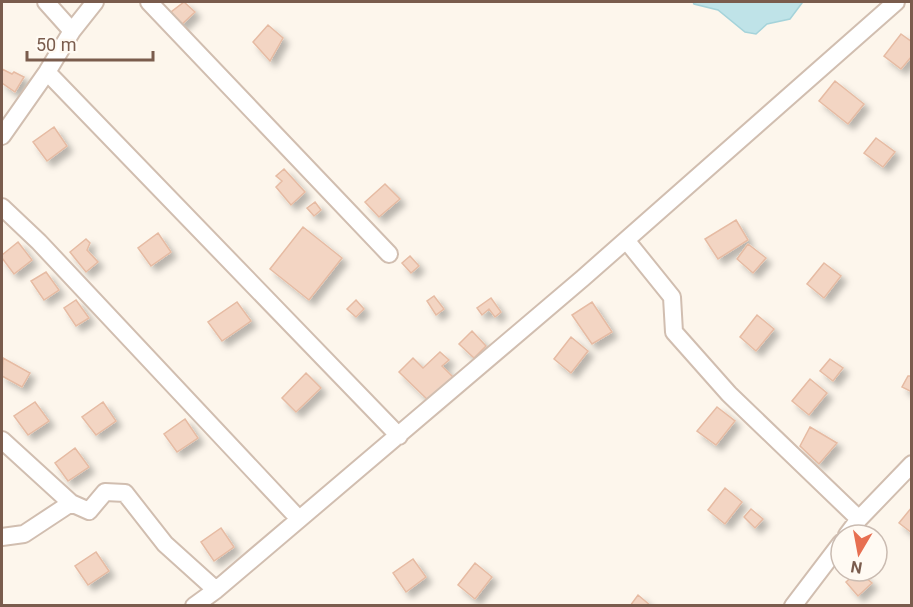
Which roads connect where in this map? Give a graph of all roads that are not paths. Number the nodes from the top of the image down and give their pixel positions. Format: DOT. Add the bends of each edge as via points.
graph roads {
  1 [pos="46,2"];
  2 [pos="95,2"];
  3 [pos="149,2"];
  4 [pos="896,2"];
  5 [pos="72,31"];
  6 [pos="47,72"];
  7 [pos="2,136"];
  8 [pos="2,207"];
  9 [pos="626,240"];
  10 [pos="389,254"];
  11 [pos="399,436"];
  12 [pos="2,440"];
  13 [pos="912,464"];
  14 [pos="71,503"];
  15 [pos="299,519"];
  16 [pos="859,519"];
  17 [pos="856,523"];
  18 [pos="2,537"];
  19 [pos="829,559"];
  20 [pos="216,590"];
  21 [pos="194,606"];
  22 [pos="794,606"];
  1 -- 5 [label="street"];
  2 -- 5 [label="street"];
  3 -- 10 [label="street"];
  4 -- 9 [label="street"];
  5 -- 6 [label="street"];
  6 -- 7 [label="street"];
  6 -- 11 [label="street"];
  8 -- 15 [label="street"];
  9 -- 11 [label="street"];
  9 -- 16 [label="street" via="672,297 674,332 729,394"];
  11 -- 15 [label="street"];
  12 -- 14 [label="street"];
  13 -- 16 [label="street"];
  14 -- 18 [label="street" via="24,534"];
  14 -- 20 [label="street" via="89,511 105,492 124,493 165,544"];
  15 -- 20 [label="street"];
  16 -- 17 [label="street"];
  19 -- 22 [label="street"];
  20 -- 21 [label="street"];
}
